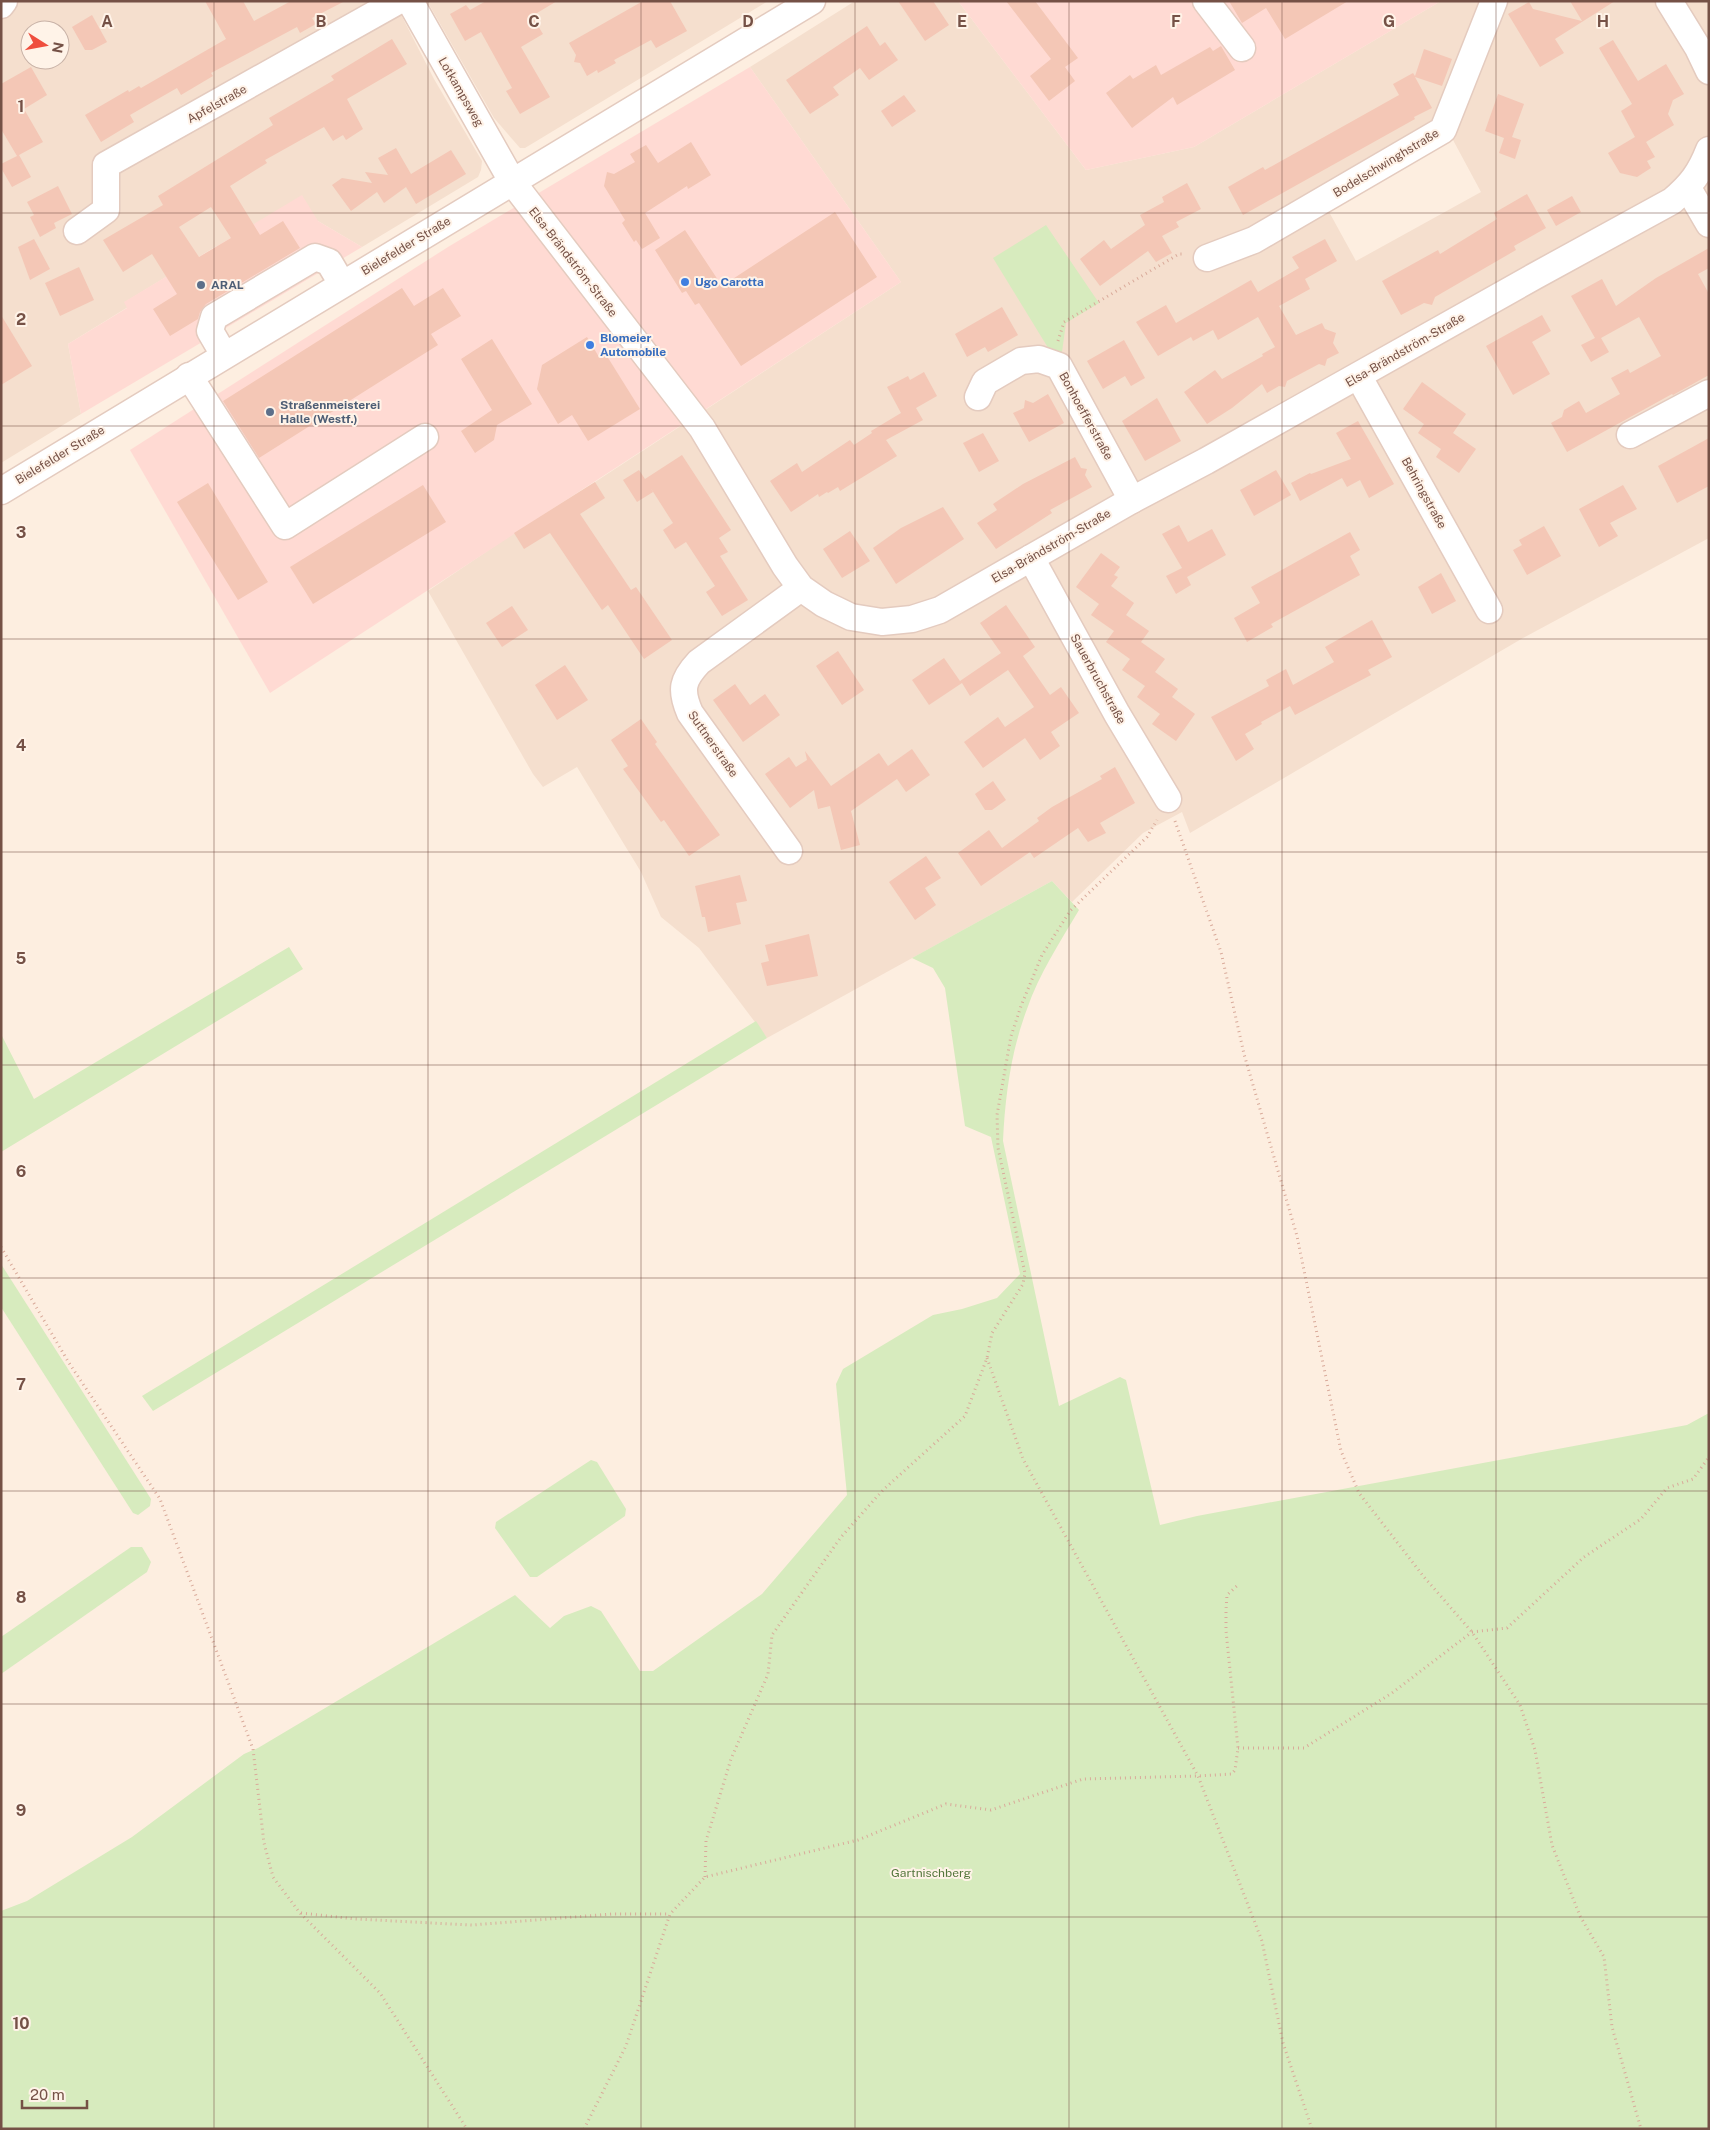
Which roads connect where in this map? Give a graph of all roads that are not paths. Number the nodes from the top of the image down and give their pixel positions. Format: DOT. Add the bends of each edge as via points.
graph roads {
  1 [pos="4,1"];
  2 [pos="398,1"];
  3 [pos="410,1"];
  4 [pos="812,1"];
  5 [pos="1206,1"];
  6 [pos="1494,1"];
  7 [pos="1670,1"];
  8 [pos="1,5"];
  9 [pos="1242,48"];
  10 [pos="1709,71"];
  11 [pos="1709,150"];
  12 [pos="513,183"];
  13 [pos="1688,188"];
  14 [pos="1709,224"];
  15 [pos="77,231"];
  16 [pos="1207,258"];
  17 [pos="342,284"];
  18 [pos="224,355"];
  19 [pos="189,376"];
  20 [pos="1359,377"];
  21 [pos="1709,393"];
  22 [pos="978,397"];
  23 [pos="1630,436"];
  24 [pos="424,437"];
  25 [pos="1,491"];
  26 [pos="1132,500"];
  27 [pos="1031,558"];
  28 [pos="802,588"];
  29 [pos="1489,610"];
  30 [pos="1168,799"];
  31 [pos="790,851"];
  1 -- 8 [label="street"];
  2 -- 15 [label="street, Apfelstraße" via="106,165 106,210"];
  3 -- 12 [label="street, Lotkampsweg"];
  4 -- 12 [label="street, Bielefelder Straße"];
  5 -- 9 [label="street"];
  6 -- 16 [label="street, Bodelschwinghstraße" via="1443,130 1254,240"];
  7 -- 10 [label="street"];
  11 -- 13 [label="street, Elsa-Brändström-Straße" via="1701,170"];
  12 -- 17 [label="street, Bielefelder Straße"];
  12 -- 28 [label="street, Elsa-Brändström-Straße" via="702,428 785,566"];
  13 -- 14 [label="street"];
  13 -- 20 [label="street, Elsa-Brändström-Straße" via="1672,201"];
  17 -- 18 [label="street, Bielefelder Straße"];
  17 -- 18 [label="street" via="329,262 315,257 214,317 210,331"];
  18 -- 19 [label="street, Bielefelder Straße"];
  19 -- 24 [label="street" via="285,526"];
  19 -- 25 [label="street, Bielefelder Straße"];
  20 -- 26 [label="street, Elsa-Brändström-Straße"];
  20 -- 29 [label="street, Behringstraße"];
  21 -- 23 [label="street"];
  22 -- 26 [label="street, Bonhoefferstraße" via="985,382 1021,361 1039,359 1059,366"];
  26 -- 27 [label="street, Elsa-Brändström-Straße"];
  27 -- 28 [label="street, Elsa-Brändström-Straße" via="940,610 912,619 882,622 851,617 824,604"];
  27 -- 30 [label="street, Sauerbruchstraße"];
  28 -- 31 [label="street, Suttnerstraße" via="699,662 683,685 690,713"];
}
